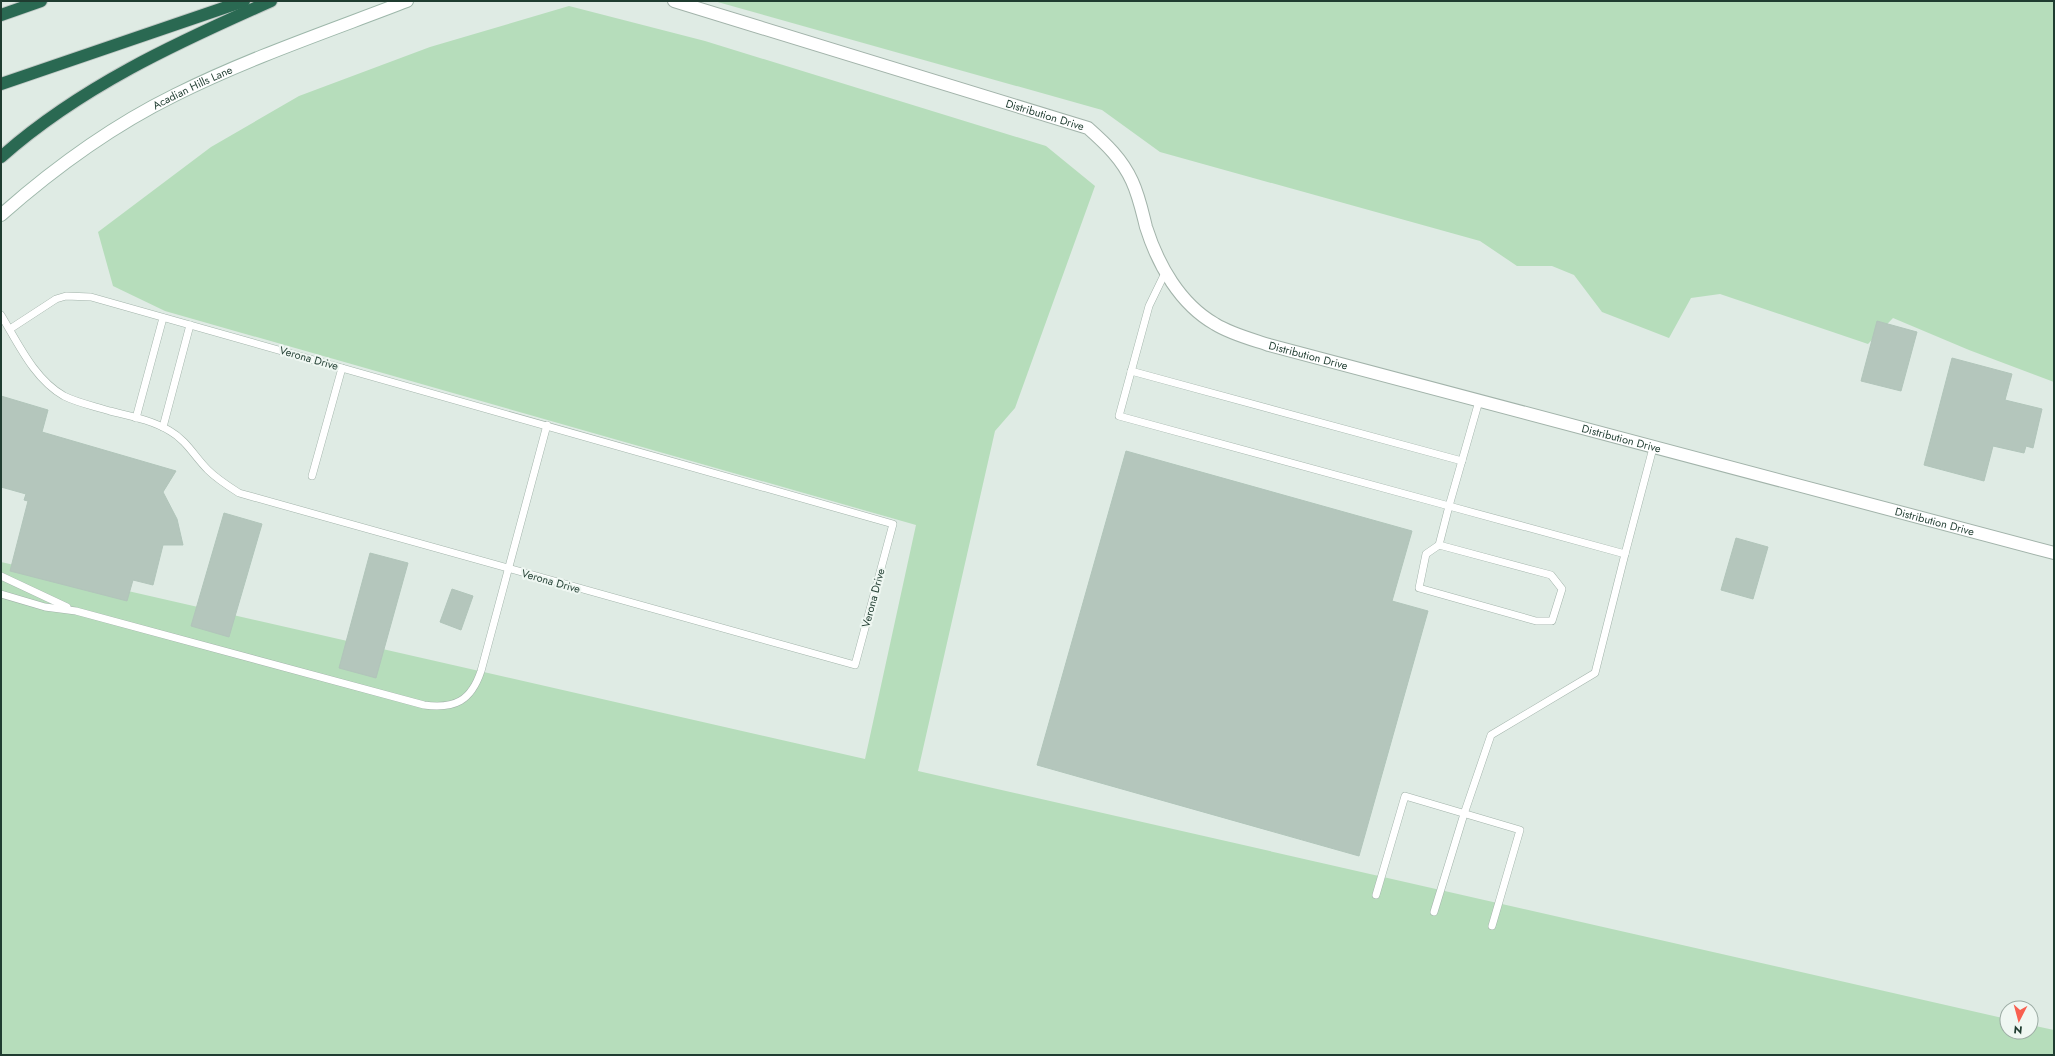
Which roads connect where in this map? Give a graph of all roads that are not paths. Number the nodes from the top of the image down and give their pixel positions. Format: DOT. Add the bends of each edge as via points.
graph roads {
  1 [pos="40,1"];
  2 [pos="244,1"];
  3 [pos="271,1"];
  4 [pos="407,1"];
  5 [pos="674,1"];
  6 [pos="1,15"];
  7 [pos="1,84"];
  8 [pos="1,157"];
  9 [pos="1,215"];
  10 [pos="1165,273"];
  11 [pos="1,315"];
  12 [pos="163,318"];
  13 [pos="190,325"];
  14 [pos="10,329"];
  15 [pos="342,368"];
  16 [pos="1131,371"];
  17 [pos="1479,401"];
  18 [pos="136,418"];
  19 [pos="547,426"];
  20 [pos="163,427"];
  21 [pos="1653,448"];
  22 [pos="1462,461"];
  23 [pos="312,476"];
  24 [pos="1448,506"];
  25 [pos="1439,545"];
  26 [pos="2054,553"];
  27 [pos="1625,554"];
  28 [pos="509,569"];
  29 [pos="1,576"];
  30 [pos="1,594"];
  31 [pos="76,611"];
  32 [pos="1464,814"];
  33 [pos="1376,895"];
  34 [pos="1434,912"];
  35 [pos="1492,926"];
  1 -- 6 [label="highway"];
  2 -- 7 [label="highway"];
  3 -- 8 [label="highway" via="183,40 131,67 82,96 24,137"];
  4 -- 9 [label="street, Acadian Hills Lane" via="221,73 174,95 76,156"];
  5 -- 10 [label="street, Distribution Drive" via="1088,128 1118,156 1131,180 1141,202 1146,228"];
  10 -- 16 [label="lane" via="1149,306"];
  10 -- 17 [label="street, Distribution Drive" via="1200,313 1215,324 1239,335"];
  11 -- 14 [label="lane, Verona Drive"];
  12 -- 13 [label="lane, Verona Drive"];
  12 -- 14 [label="lane, Verona Drive" via="91,297 66,296"];
  12 -- 18 [label="lane"];
  13 -- 15 [label="lane, Verona Drive"];
  13 -- 20 [label="lane"];
  14 -- 18 [label="lane, Verona Drive" via="36,372 49,386 81,403"];
  15 -- 19 [label="lane, Verona Drive"];
  15 -- 23 [label="lane"];
  16 -- 22 [label="lane"];
  16 -- 24 [label="lane" via="1119,416"];
  17 -- 21 [label="street, Distribution Drive"];
  17 -- 22 [label="lane"];
  18 -- 20 [label="lane, Verona Drive"];
  19 -- 28 [label="lane"];
  19 -- 28 [label="lane, Verona Drive" via="893,524 855,665"];
  20 -- 28 [label="lane, Verona Drive" via="185,442 218,479 239,493"];
  21 -- 26 [label="street, Distribution Drive"];
  21 -- 27 [label="lane"];
  22 -- 24 [label="lane"];
  24 -- 25 [label="lane"];
  24 -- 27 [label="lane"];
  25 -- 25 [label="lane" via="1552,575 1562,589 1552,621 1536,621 1419,588 1426,554"];
  27 -- 32 [label="lane" via="1595,673 1491,735"];
  28 -- 31 [label="lane" via="478,681 465,698 453,705 444,706 424,705"];
  29 -- 31 [label="lane"];
  30 -- 31 [label="lane" via="45,607"];
  32 -- 33 [label="lane" via="1405,796"];
  32 -- 34 [label="lane"];
  32 -- 35 [label="lane" via="1520,830"];
}
